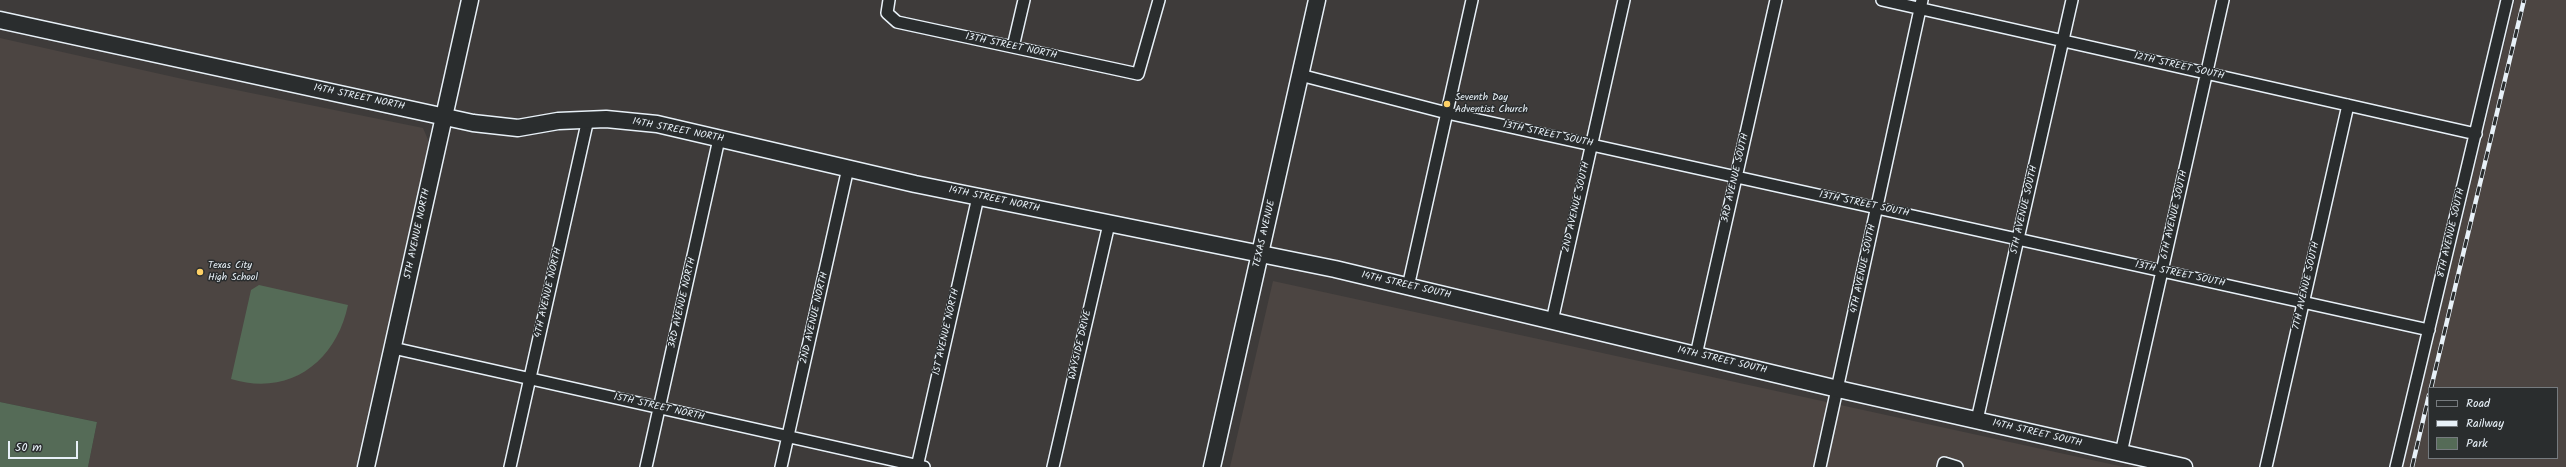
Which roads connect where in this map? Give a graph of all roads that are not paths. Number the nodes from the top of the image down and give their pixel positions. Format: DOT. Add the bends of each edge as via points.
graph roads {
  1 [pos="470,0"];
  2 [pos="1024,0"];
  3 [pos="1159,0"];
  4 [pos="1317,0"];
  5 [pos="1472,0"];
  6 [pos="1624,0"];
  7 [pos="1776,0"];
  8 [pos="1882,0"];
  9 [pos="2072,0"];
  10 [pos="2223,0"];
  11 [pos="2508,0"];
  12 [pos="1921,4"];
  13 [pos="888,5"];
  14 [pos="0,20"];
  15 [pos="2063,41"];
  16 [pos="1013,47"];
  17 [pos="2207,73"];
  18 [pos="1300,75"];
  19 [pos="2348,105"];
  20 [pos="1447,113"];
  21 [pos="444,116"];
  22 [pos="588,119"];
  23 [pos="2476,134"];
  24 [pos="719,139"];
  25 [pos="1591,145"];
  26 [pos="848,168"];
  27 [pos="1736,177"];
  28 [pos="978,197"];
  29 [pos="1877,208"];
  30 [pos="1109,224"];
  31 [pos="2018,239"];
  32 [pos="1260,255"];
  33 [pos="2162,271"];
  34 [pos="1408,287"];
  35 [pos="2304,302"];
  36 [pos="1552,321"];
  37 [pos="2429,330"];
  38 [pos="393,348"];
  39 [pos="1696,355"];
  40 [pos="530,379"];
  41 [pos="1838,389"];
  42 [pos="659,408"];
  43 [pos="1977,420"];
  44 [pos="788,436"];
  45 [pos="2121,453"];
  46 [pos="920,466"];
  47 [pos="366,467"];
  48 [pos="510,467"];
  49 [pos="646,467"];
  50 [pos="781,467"];
  51 [pos="1053,467"];
  52 [pos="1212,467"];
  53 [pos="1820,467"];
  54 [pos="1944,467"];
  55 [pos="1957,467"];
  56 [pos="2184,467"];
  57 [pos="2266,467"];
  58 [pos="2396,467"];
  1 -- 21 [label="street, 5TH AVENUE NORTH"];
  2 -- 16 [label="street"];
  3 -- 16 [label="street, 13TH STREET NORTH" via="1138,74"];
  4 -- 18 [label="street, TEXAS AVENUE"];
  5 -- 20 [label="street"];
  6 -- 25 [label="street, 2ND AVENUE SOUTH"];
  7 -- 27 [label="street, 3RD AVENUE SOUTH"];
  8 -- 12 [label="street, 12TH STREET SOUTH"];
  9 -- 15 [label="street, 5TH AVENUE SOUTH"];
  10 -- 17 [label="street, 6TH AVENUE SOUTH"];
  11 -- 23 [label="street, 8TH AVENUE SOUTH"];
  12 -- 15 [label="street, 12TH STREET SOUTH"];
  12 -- 29 [label="street, 4TH AVENUE SOUTH"];
  13 -- 16 [label="street, 13TH STREET NORTH" via="897,22"];
  14 -- 21 [label="street, 14TH STREET NORTH"];
  15 -- 17 [label="street, 12TH STREET SOUTH"];
  15 -- 31 [label="street, 5TH AVENUE SOUTH"];
  17 -- 19 [label="street, 12TH STREET SOUTH"];
  17 -- 33 [label="street, 6TH AVENUE SOUTH"];
  18 -- 20 [label="street, 13TH STREET SOUTH"];
  18 -- 32 [label="street, TEXAS AVENUE"];
  19 -- 23 [label="street, 12TH STREET SOUTH"];
  19 -- 35 [label="street, 7TH AVENUE SOUTH"];
  20 -- 25 [label="street, 13TH STREET SOUTH"];
  20 -- 34 [label="street"];
  21 -- 22 [label="street, 14TH STREET NORTH" via="518,128"];
  21 -- 38 [label="street, 5TH AVENUE NORTH"];
  22 -- 24 [label="street, 14TH STREET NORTH" via="657,124"];
  22 -- 40 [label="street, 4TH AVENUE NORTH"];
  23 -- 37 [label="street, 8TH AVENUE SOUTH"];
  24 -- 26 [label="street, 14TH STREET NORTH"];
  24 -- 42 [label="street, 3RD AVENUE NORTH"];
  25 -- 27 [label="street, 13TH STREET SOUTH"];
  25 -- 36 [label="street, 2ND AVENUE SOUTH"];
  26 -- 28 [label="street, 14TH STREET NORTH"];
  26 -- 44 [label="street, 2ND AVENUE NORTH"];
  27 -- 29 [label="street, 13TH STREET SOUTH"];
  27 -- 39 [label="street, 3RD AVENUE SOUTH"];
  28 -- 30 [label="street, 14TH STREET NORTH"];
  28 -- 46 [label="street, 1ST AVENUE NORTH"];
  29 -- 31 [label="street, 13TH STREET SOUTH"];
  29 -- 41 [label="street, 4TH AVENUE SOUTH"];
  30 -- 32 [label="street, 14TH STREET NORTH"];
  30 -- 51 [label="street, WAYSIDE DRIVE"];
  31 -- 33 [label="street, 13TH STREET SOUTH"];
  31 -- 43 [label="street, 5TH AVENUE SOUTH"];
  32 -- 34 [label="street, 14TH STREET SOUTH"];
  32 -- 52 [label="street, TEXAS AVENUE"];
  33 -- 35 [label="street, 13TH STREET SOUTH"];
  33 -- 45 [label="street, 6TH AVENUE SOUTH"];
  34 -- 36 [label="street, 14TH STREET SOUTH"];
  35 -- 37 [label="street, 13TH STREET SOUTH"];
  35 -- 57 [label="street, 7TH AVENUE SOUTH"];
  36 -- 39 [label="street, 14TH STREET SOUTH"];
  37 -- 58 [label="street, 8TH AVENUE SOUTH"];
  38 -- 40 [label="street, 15TH STREET NORTH"];
  38 -- 47 [label="street, 5TH AVENUE NORTH"];
  39 -- 41 [label="street, 14TH STREET SOUTH"];
  40 -- 42 [label="street, 15TH STREET NORTH"];
  40 -- 48 [label="street, 4TH AVENUE NORTH"];
  41 -- 43 [label="street, 14TH STREET SOUTH"];
  41 -- 53 [label="street, 4TH AVENUE SOUTH"];
  42 -- 44 [label="street, 15TH STREET NORTH"];
  42 -- 49 [label="street, 3RD AVENUE NORTH"];
  43 -- 45 [label="street, 14TH STREET SOUTH"];
  44 -- 46 [label="street, 15TH STREET NORTH"];
  44 -- 50 [label="street, 2ND AVENUE NORTH"];
  45 -- 56 [label="street, 14TH STREET SOUTH"];
  54 -- 55 [label="street" via="1944,463"];
}
